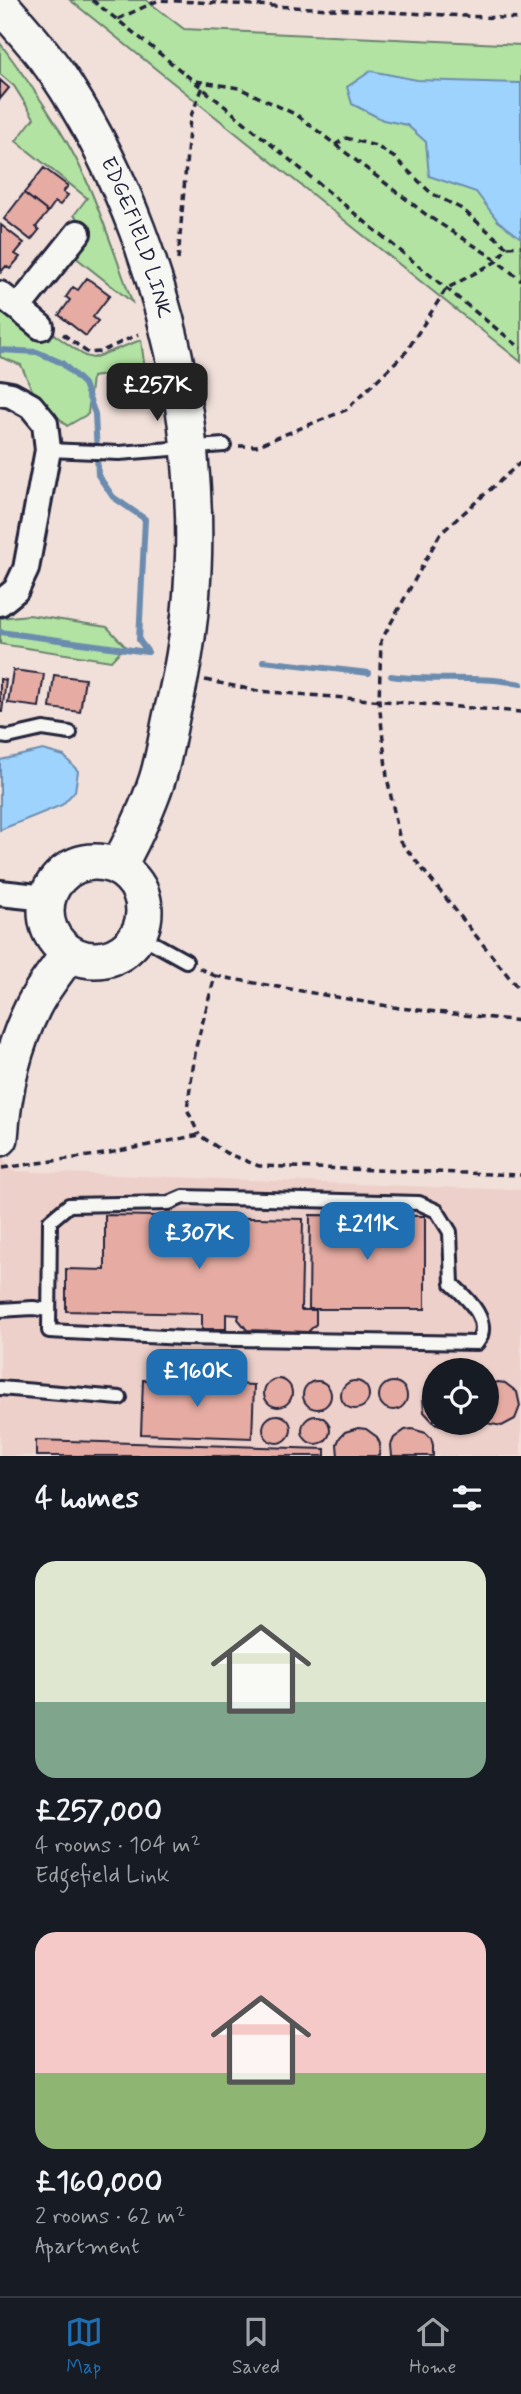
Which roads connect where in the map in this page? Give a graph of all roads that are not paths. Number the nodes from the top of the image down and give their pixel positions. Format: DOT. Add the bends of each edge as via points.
graph roads {
  1 [pos="0,4"];
  2 [pos="78,233"];
  3 [pos="9,301"];
  4 [pos="41,327"];
  5 [pos="0,393"];
  6 [pos="224,445"];
  7 [pos="189,447"];
  8 [pos="48,450"];
  9 [pos="0,603"];
  10 [pos="70,733"];
  11 [pos="0,736"];
  12 [pos="118,867"];
  13 [pos="0,893"];
  14 [pos="47,898"];
  15 [pos="139,935"];
  16 [pos="69,953"];
  17 [pos="186,961"];
  18 [pos="0,1138"];
  19 [pos="0,1310"];
  20 [pos="49,1310"];
  21 [pos="0,1388"];
  22 [pos="120,1398"];
  1 -- 7 [label="street, EDGEFIELD LINK" via="65,85 120,190 163,318"];
  2 -- 3 [label="street"];
  3 -- 4 [label="street"];
  5 -- 8 [label="street" via="31,406 45,423"];
  6 -- 7 [label="lane"];
  7 -- 8 [label="lane" via="120,453"];
  7 -- 12 [label="street, EDGEFIELD LINK" via="195,533 192,605 182,676 158,779"];
  8 -- 9 [label="street" via="26,569 16,590"];
  10 -- 11 [label="lane" via="43,729"];
  12 -- 14 [label="street" via="96,862 71,868"];
  12 -- 15 [label="street" via="131,877 145,905"];
  13 -- 14 [label="street"];
  14 -- 16 [label="street" via="49,929"];
  15 -- 16 [label="street" via="115,957 92,960"];
  15 -- 17 [label="lane"];
  16 -- 18 [label="street" via="33,1007 13,1059"];
  19 -- 20 [label="lane"];
  20 -- 20 [label="lane" via="50,1221 69,1205 169,1203 183,1196 419,1203 437,1210 450,1232 452,1284 473,1303 482,1336 477,1343 49,1331"];
  21 -- 22 [label="lane"];
}
